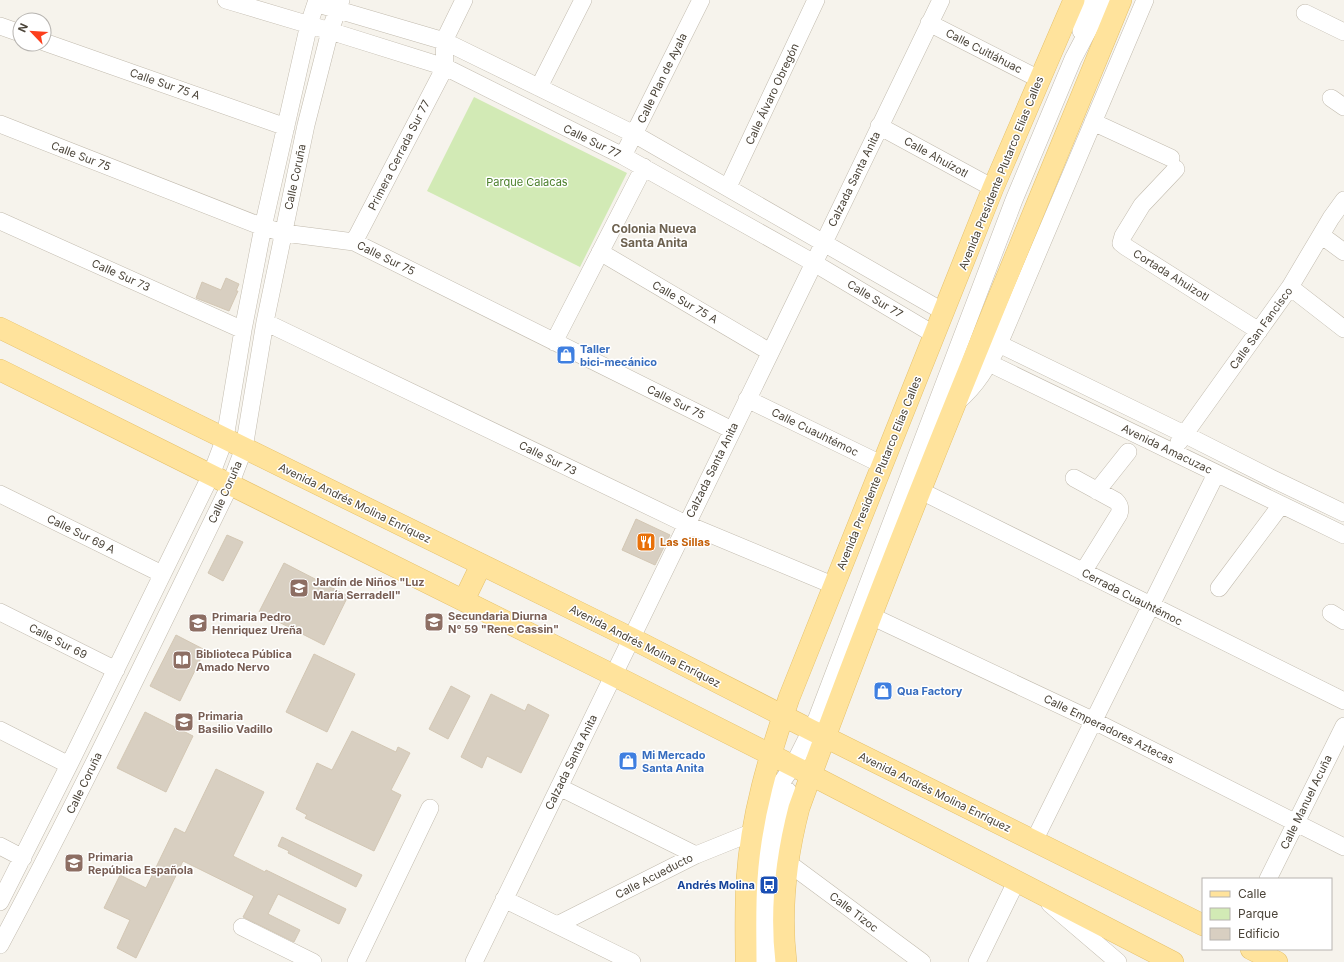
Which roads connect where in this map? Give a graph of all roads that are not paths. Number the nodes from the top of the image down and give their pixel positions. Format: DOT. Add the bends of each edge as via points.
graph roads {
  1 [pos="226,0"];
  2 [pos="464,0"];
  3 [pos="583,0"];
  4 [pos="701,0"];
  5 [pos="816,0"];
  6 [pos="941,0"];
  7 [pos="1074,0"];
  8 [pos="1088,0"];
  9 [pos="1104,0"];
  10 [pos="1121,0"];
  11 [pos="1145,0"];
  12 [pos="312,1"];
  13 [pos="338,5"];
  14 [pos="1305,12"];
  15 [pos="929,23"];
  16 [pos="309,24"];
  17 [pos="0,26"];
  18 [pos="12,30"];
  19 [pos="330,30"];
  20 [pos="1344,32"];
  21 [pos="444,41"];
  22 [pos="52,45"];
  23 [pos="1074,59"];
  24 [pos="445,67"];
  25 [pos="1039,79"];
  26 [pos="539,87"];
  27 [pos="1093,122"];
  28 [pos="0,124"];
  29 [pos="880,126"];
  30 [pos="286,127"];
  31 [pos="634,134"];
  32 [pos="623,156"];
  33 [pos="644,167"];
  34 [pos="728,187"];
  35 [pos="993,188"];
  36 [pos="1344,200"];
  37 [pos="0,221"];
  38 [pos="263,227"];
  39 [pos="284,233"];
  40 [pos="1321,235"];
  41 [pos="354,242"];
  42 [pos="823,242"];
  43 [pos="600,252"];
  44 [pos="1344,252"];
  45 [pos="814,263"];
  46 [pos="1290,287"];
  47 [pos="944,312"];
  48 [pos="265,322"];
  49 [pos="0,328"];
  50 [pos="1344,329"];
  51 [pos="243,330"];
  52 [pos="1259,331"];
  53 [pos="934,335"];
  54 [pos="554,342"];
  55 [pos="999,344"];
  56 [pos="770,352"];
  57 [pos="989,363"];
  58 [pos="0,370"];
  59 [pos="747,399"];
  60 [pos="955,404"];
  61 [pos="732,430"];
  62 [pos="1184,434"];
  63 [pos="225,438"];
  64 [pos="244,448"];
  65 [pos="1128,452"];
  66 [pos="1172,452"];
  67 [pos="883,465"];
  68 [pos="1216,474"];
  69 [pos="211,475"];
  70 [pos="1074,478"];
  71 [pos="230,485"];
  72 [pos="921,491"];
  73 [pos="1097,491"];
  74 [pos="0,494"];
  75 [pos="1281,505"];
  76 [pos="1344,513"];
  77 [pos="686,524"];
  78 [pos="1344,535"];
  79 [pos="481,565"];
  80 [pos="1082,572"];
  81 [pos="162,574"];
  82 [pos="835,586"];
  83 [pos="1219,588"];
  84 [pos="464,600"];
  85 [pos="1151,606"];
  86 [pos="0,612"];
  87 [pos="871,616"];
  88 [pos="631,638"];
  89 [pos="116,670"];
  90 [pos="613,675"];
  91 [pos="1344,702"];
  92 [pos="783,716"];
  93 [pos="1094,721"];
  94 [pos="1344,726"];
  95 [pos="0,730"];
  96 [pos="818,734"];
  97 [pos="770,754"];
  98 [pos="69,765"];
  99 [pos="793,766"];
  100 [pos="811,775"];
  101 [pos="559,787"];
  102 [pos="430,808"];
  103 [pos="1296,824"];
  104 [pos="753,832"];
  105 [pos="1034,841"];
  106 [pos="0,846"];
  107 [pos="1344,847"];
  108 [pos="696,855"];
  109 [pos="22,858"];
  110 [pos="787,862"];
  111 [pos="1269,878"];
  112 [pos="1016,882"];
  113 [pos="1034,891"];
  114 [pos="504,899"];
  115 [pos="0,902"];
  116 [pos="557,925"];
  117 [pos="1202,925"];
  118 [pos="242,927"];
  119 [pos="0,945"];
  120 [pos="1253,950"];
  121 [pos="313,962"];
  122 [pos="356,962"];
  123 [pos="474,962"];
  124 [pos="632,962"];
  125 [pos="746,962"];
  126 [pos="760,962"];
  127 [pos="772,962"];
  128 [pos="786,962"];
  129 [pos="922,962"];
  130 [pos="977,962"];
  131 [pos="1118,962"];
  132 [pos="1173,962"];
  133 [pos="1277,962"];
  1 -- 16 [label="street, Calle Sur 77"];
  2 -- 21 [label="street"];
  3 -- 26 [label="street"];
  4 -- 31 [label="street, Calle Plan de Ayala"];
  5 -- 34 [label="street, Calle Álvaro Obregón"];
  6 -- 15 [label="street, Calzada Santa Anita"];
  7 -- 25 [label="main road, Avenida Presidente Plutarco Elías Calles"];
  8 -- 23 [label="street"];
  9 -- 23 [label="street"];
  10 -- 60 [label="main road"];
  11 -- 27 [label="street"];
  12 -- 13 [label="street, Calle Sur 77"];
  12 -- 16 [label="street, Calle Coruña"];
  13 -- 19 [label="street, Calle Coruña"];
  13 -- 21 [label="street, Calle Sur 77"];
  14 -- 20 [label="street"];
  15 -- 25 [label="street, Calle Cuitláhuac"];
  15 -- 29 [label="street, Calzada Santa Anita"];
  16 -- 19 [label="street, Calle Sur 77"];
  16 -- 30 [label="street, Calle Coruña"];
  17 -- 18 [label="street"];
  19 -- 24 [label="street, Calle Sur 77"];
  19 -- 39 [label="street, Calle Coruña" via="306,125"];
  21 -- 24 [label="street"];
  21 -- 26 [label="street, Calle Sur 77"];
  22 -- 30 [label="street, Calle Sur 75 A"];
  23 -- 96 [label="street" via="1011,208 822,703"];
  24 -- 32 [label="street, Calle Sur 77"];
  24 -- 41 [label="street, Primera Cerrada Sur 77"];
  25 -- 35 [label="main road, Avenida Presidente Plutarco Elías Calles"];
  26 -- 31 [label="street, Calle Sur 77"];
  27 -- 52 [label="street, Cortada Ahuizotl" via="1173,164 1142,205 1121,243"];
  27 -- 55 [label="street"];
  28 -- 38 [label="street, Calle Sur 75"];
  29 -- 35 [label="street, Calle Ahuízotl"];
  29 -- 42 [label="street, Calzada Santa Anita"];
  30 -- 38 [label="street, Calle Coruña"];
  31 -- 32 [label="street, Calle Plan de Ayala"];
  31 -- 34 [label="street, Calle Sur 77"];
  32 -- 33 [label="street, Calle Sur 77"];
  33 -- 43 [label="street"];
  33 -- 45 [label="street, Calle Sur 77"];
  34 -- 42 [label="street, Calle Sur 77"];
  35 -- 47 [label="main road, Avenida Presidente Plutarco Elías Calles"];
  36 -- 40 [label="street, Calle San Fancisco"];
  37 -- 51 [label="street, Calle Sur 73"];
  38 -- 39 [label="street, Calle Sur 75"];
  38 -- 51 [label="street, Calle Coruña"];
  39 -- 41 [label="street, Calle Sur 75"];
  39 -- 48 [label="street, Calle Coruña"];
  40 -- 44 [label="street"];
  40 -- 46 [label="street, Calle San Fancisco"];
  41 -- 54 [label="street, Calle Sur 75"];
  42 -- 45 [label="street, Calzada Santa Anita"];
  42 -- 47 [label="street, Calle Sur 77"];
  43 -- 54 [label="street"];
  43 -- 56 [label="street, Calle Sur 75 A"];
  45 -- 53 [label="street, Calle Sur 77"];
  45 -- 56 [label="street, Calzada Santa Anita"];
  46 -- 50 [label="street"];
  46 -- 52 [label="street, Calle San Fancisco"];
  47 -- 53 [label="main road, Avenida Presidente Plutarco Elías Calles"];
  48 -- 64 [label="street, Calle Coruña"];
  48 -- 77 [label="street, Calle Sur 73"];
  49 -- 63 [label="main road, Avenida Andrés Molina Enríquez"];
  51 -- 63 [label="street, Calle Coruña"];
  52 -- 62 [label="street, Calle San Fancisco"];
  53 -- 67 [label="main road, Avenida Presidente Plutarco Elías Calles"];
  54 -- 61 [label="street, Calle Sur 75"];
  55 -- 57 [label="street"];
  55 -- 62 [label="street, Avenida Amacuzac"];
  56 -- 59 [label="street, Calzada Santa Anita"];
  57 -- 60 [label="street" via="970,391"];
  57 -- 66 [label="street, Avenida Amacuzac"];
  58 -- 69 [label="main road"];
  59 -- 61 [label="street, Calzada Santa Anita"];
  59 -- 67 [label="street, Calle Cuauhtémoc"];
  60 -- 72 [label="main road"];
  61 -- 77 [label="street, Calzada Santa Anita"];
  62 -- 66 [label="street, Calle San Fancisco"];
  62 -- 76 [label="street, Avenida Amacuzac"];
  63 -- 64 [label="main road, Avenida Andrés Molina Enríquez"];
  63 -- 69 [label="street, Calle Coruña"];
  64 -- 71 [label="street, Calle Coruña"];
  64 -- 79 [label="main road, Avenida Andrés Molina Enríquez"];
  65 -- 73 [label="street"];
  66 -- 68 [label="street, Avenida Amacuzac"];
  67 -- 82 [label="main road, Avenida Presidente Plutarco Elías Calles"];
  68 -- 75 [label="street, Avenida Amacuzac"];
  68 -- 85 [label="street"];
  69 -- 71 [label="main road"];
  69 -- 81 [label="street, Calle Coruña"];
  70 -- 73 [label="street"];
  71 -- 84 [label="main road"];
  71 -- 119 [label="street, Calle Coruña" via="52,848"];
  72 -- 80 [label="street, Cerrada Cuauhtémoc"];
  72 -- 87 [label="main road"];
  73 -- 80 [label="street" via="1116,500 1121,509"];
  74 -- 81 [label="street, Calle Sur 69 A"];
  75 -- 78 [label="street, Avenida Amacuzac"];
  75 -- 83 [label="street"];
  77 -- 82 [label="street, Calle Sur 73"];
  77 -- 88 [label="street, Calzada Santa Anita"];
  79 -- 84 [label="main road"];
  79 -- 88 [label="main road, Avenida Andrés Molina Enríquez"];
  80 -- 85 [label="street, Cerrada Cuauhtémoc"];
  81 -- 89 [label="street, Calle Coruña"];
  82 -- 92 [label="main road, Avenida Presidente Plutarco Elías Calles"];
  84 -- 90 [label="main road"];
  85 -- 91 [label="street, Cerrada Cuauhtémoc"];
  85 -- 93 [label="street"];
  86 -- 89 [label="street, Calle Sur 69"];
  87 -- 93 [label="street, Calle Emperadores Aztecas"];
  87 -- 96 [label="main road"];
  88 -- 90 [label="street, Calzada Santa Anita"];
  88 -- 92 [label="main road, Avenida Andrés Molina Enríquez"];
  89 -- 98 [label="street, Calle Coruña"];
  90 -- 97 [label="main road"];
  90 -- 101 [label="street, Calzada Santa Anita"];
  92 -- 96 [label="main road, Avenida Andrés Molina Enríquez"];
  92 -- 97 [label="main road, Avenida Presidente Plutarco Elías Calles"];
  93 -- 103 [label="street, Calle Emperadores Aztecas"];
  93 -- 105 [label="street"];
  94 -- 103 [label="street, Calle Manuel Acuña"];
  95 -- 98 [label="street"];
  96 -- 99 [label="street"];
  96 -- 100 [label="main road"];
  96 -- 105 [label="main road, Avenida Andrés Molina Enríquez"];
  97 -- 99 [label="main road"];
  97 -- 104 [label="main road, Avenida Presidente Plutarco Elías Calles" via="759,794"];
  98 -- 109 [label="street, Calle Coruña"];
  99 -- 100 [label="main road"];
  99 -- 126 [label="street" via="778,786 768,818"];
  99 -- 127 [label="street" via="781,818"];
  100 -- 110 [label="main road" via="799,808"];
  100 -- 112 [label="main road"];
  101 -- 108 [label="street"];
  101 -- 114 [label="street, Calzada Santa Anita"];
  102 -- 122 [label="street"];
  103 -- 107 [label="street, Calle Emperadores Aztecas"];
  103 -- 111 [label="street, Calle Manuel Acuña"];
  104 -- 108 [label="street, Calle Acueducto"];
  104 -- 125 [label="main road, Avenida Presidente Plutarco Elías Calles" via="747,879"];
  105 -- 117 [label="main road, Avenida Andrés Molina Enríquez"];
  106 -- 109 [label="street"];
  108 -- 116 [label="street, Calle Acueducto"];
  109 -- 115 [label="street, Calle Coruña"];
  110 -- 128 [label="main road" via="784,914"];
  110 -- 129 [label="street, Calle Tizoc"];
  112 -- 113 [label="main road"];
  112 -- 130 [label="street"];
  113 -- 131 [label="street"];
  113 -- 132 [label="main road"];
  114 -- 116 [label="street"];
  114 -- 123 [label="street, Calzada Santa Anita"];
  116 -- 124 [label="street"];
  118 -- 121 [label="street"];
  120 -- 133 [label="main road"];
}
